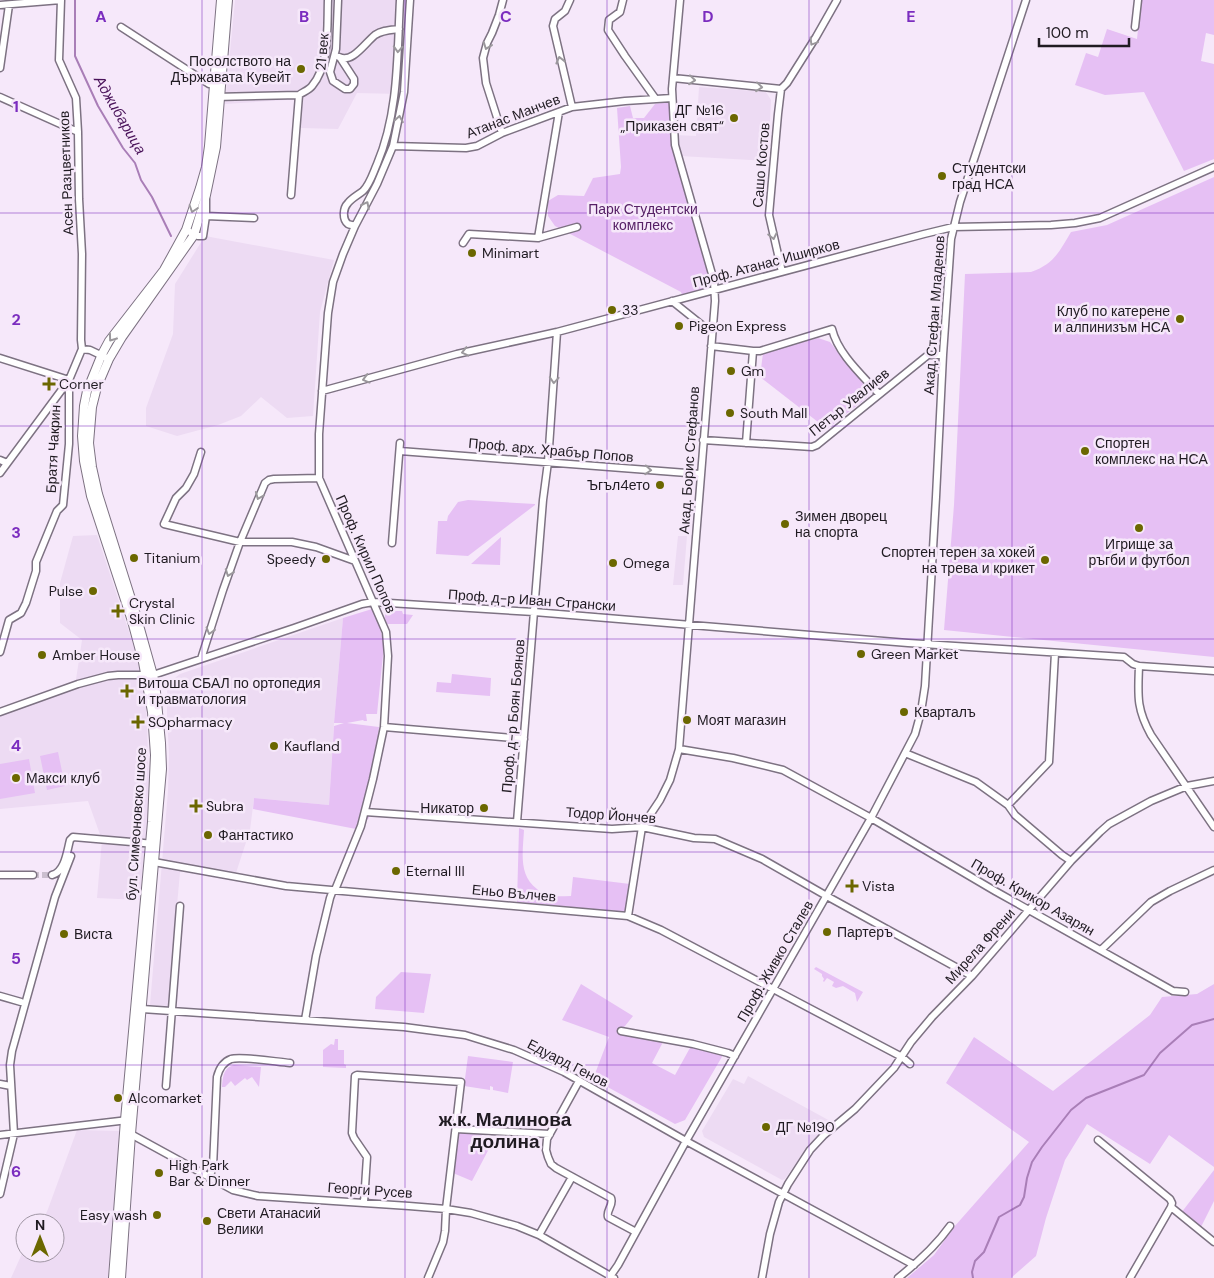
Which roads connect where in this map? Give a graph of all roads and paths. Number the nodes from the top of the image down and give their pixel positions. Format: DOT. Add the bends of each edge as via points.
graph roads {
  1 [pos="61,0"];
  2 [pos="221,0"];
  3 [pos="228,0"];
  4 [pos="328,0"];
  5 [pos="338,0"];
  6 [pos="400,0"];
  7 [pos="410,0"];
  8 [pos="503,0"];
  9 [pos="570,0"];
  10 [pos="623,0"];
  11 [pos="680,0"];
  12 [pos="837,0"];
  13 [pos="1026,0"];
  14 [pos="1138,0"];
  15 [pos="0,5"];
  16 [pos="9,5"];
  17 [pos="121,27"];
  18 [pos="1135,27"];
  19 [pos="399,30"];
  20 [pos="336,49"];
  21 [pos="341,59"];
  22 [pos="0,68"];
  23 [pos="673,78"];
  24 [pos="218,85"];
  25 [pos="781,89"];
  26 [pos="299,95"];
  27 [pos="0,97"];
  28 [pos="217,97"];
  29 [pos="655,98"];
  30 [pos="672,98"];
  31 [pos="572,107"];
  32 [pos="559,112"];
  33 [pos="78,132"];
  34 [pos="502,133"];
  35 [pos="393,146"];
  36 [pos="1214,167"];
  37 [pos="291,194"];
  38 [pos="206,195"];
  39 [pos="206,216"];
  40 [pos="254,218"];
  41 [pos="355,226"];
  42 [pos="577,227"];
  43 [pos="953,227"];
  44 [pos="186,230"];
  45 [pos="194,235"];
  46 [pos="538,238"];
  47 [pos="463,243"];
  48 [pos="782,272"];
  49 [pos="715,290"];
  50 [pos="672,301"];
  51 [pos="557,332"];
  52 [pos="712,333"];
  53 [pos="711,346"];
  54 [pos="82,349"];
  55 [pos="753,351"];
  56 [pos="942,355"];
  57 [pos="105,357"];
  58 [pos="0,358"];
  59 [pos="69,380"];
  60 [pos="322,391"];
  61 [pos="879,394"];
  62 [pos="703,440"];
  63 [pos="400,443"];
  64 [pos="746,443"];
  65 [pos="400,450"];
  66 [pos="201,452"];
  67 [pos="0,460"];
  68 [pos="548,462"];
  69 [pos="7,464"];
  70 [pos="0,473"];
  71 [pos="700,474"];
  72 [pos="319,478"];
  73 [pos="240,542"];
  74 [pos="392,544"];
  75 [pos="355,561"];
  76 [pos="374,602"];
  77 [pos="534,612"];
  78 [pos="689,624"];
  79 [pos="3,629"];
  80 [pos="928,644"];
  81 [pos="0,652"];
  82 [pos="1056,653"];
  83 [pos="201,659"];
  84 [pos="1139,666"];
  85 [pos="1214,671"];
  86 [pos="150,676"];
  87 [pos="0,712"];
  88 [pos="384,727"];
  89 [pos="524,739"];
  90 [pos="679,749"];
  91 [pos="905,753"];
  92 [pos="1214,781"];
  93 [pos="1187,786"];
  94 [pos="1008,805"];
  95 [pos="364,812"];
  96 [pos="871,818"];
  97 [pos="517,822"];
  98 [pos="642,827"];
  99 [pos="1214,827"];
  100 [pos="153,844"];
  101 [pos="71,856"];
  102 [pos="1071,861"];
  103 [pos="154,862"];
  104 [pos="1214,870"];
  105 [pos="0,875"];
  106 [pos="33,875"];
  107 [pos="52,875"];
  108 [pos="334,890"];
  109 [pos="826,896"];
  110 [pos="180,906"];
  111 [pos="1029,910"];
  112 [pos="628,916"];
  113 [pos="1101,950"];
  114 [pos="972,976"];
  115 [pos="774,988"];
  116 [pos="1185,992"];
  117 [pos="0,996"];
  118 [pos="21,1002"];
  119 [pos="142,1009"];
  120 [pos="172,1011"];
  121 [pos="305,1020"];
  122 [pos="621,1031"];
  123 [pos="735,1056"];
  124 [pos="902,1057"];
  125 [pos="290,1063"];
  126 [pos="910,1064"];
  127 [pos="579,1081"];
  128 [pos="0,1084"];
  129 [pos="11,1086"];
  130 [pos="166,1086"];
  131 [pos="129,1120"];
  132 [pos="456,1129"];
  133 [pos="128,1132"];
  134 [pos="14,1134"];
  135 [pos="550,1134"];
  136 [pos="0,1135"];
  137 [pos="1098,1140"];
  138 [pos="686,1141"];
  139 [pos="572,1177"];
  140 [pos="209,1178"];
  141 [pos="782,1193"];
  142 [pos="0,1194"];
  143 [pos="364,1202"];
  144 [pos="1171,1207"];
  145 [pos="446,1209"];
  146 [pos="950,1226"];
  147 [pos="636,1232"];
  148 [pos="539,1235"];
  149 [pos="1212,1240"];
  150 [pos="914,1265"];
  151 [pos="611,1277"];
  152 [pos="114,1278"];
  153 [pos="121,1278"];
  154 [pos="428,1278"];
  155 [pos="762,1278"];
  156 [pos="898,1278"];
  157 [pos="1130,1278"];
  1 -- 16 [label="street"];
  1 -- 33 [label="street, Асен Разцветников" via="59,60 76,98"];
  2 -- 24 [label="main road, бул. Симеоновско шосе"];
  3 -- 24 [label="main road, бул. Симеоновско шосе"];
  4 -- 26 [label="street" via="326,46 320,75 311,88"];
  5 -- 20 [label="street, 21 век"];
  6 -- 19 [label="street"];
  35 -- 7 [label="street, Проф. Кирил Попов, one-way" via="404,92"];
  8 -- 34 [label="street, one-way" via="482,58 486,83"];
  31 -- 9 [label="street, one-way" via="553,26"];
  10 -- 29 [label="street" via="620,12 609,20 608,30"];
  11 -- 23 [label="street, Акад. Борис Стефанов"];
  12 -- 25 [label="street, one-way" via="791,78"];
  13 -- 43 [label="street, Акад. Стефан Младенов"];
  14 -- 18 [label="street"];
  15 -- 16 [label="street"];
  16 -- 22 [label="street"];
  17 -- 24 [label="street" via="209,84"];
  19 -- 21 [label="street" via="376,34 351,58"];
  19 -- 41 [label="street, one-way" via="395,95 380,158 370,180 343,211 347,223"];
  20 -- 21 [label="street"];
  20 -- 21 [label="street, 21 век" via="330,72 333,81 350,89 355,82"];
  23 -- 25 [label="street, one-way"];
  23 -- 30 [label="street, Акад. Борис Стефанов"];
  24 -- 28 [label="main road, бул. Симеоновско шосе"];
  25 -- 48 [label="street, Сашо Костов, one-way" via="769,215"];
  26 -- 28 [label="street"];
  26 -- 37 [label="street"];
  27 -- 33 [label="street"];
  28 -- 38 [label="main road, бул. Симеоновско шосе" via="216,147"];
  28 -- 44 [label="main road, бул. Симеоновско шосе, one-way" via="206,168"];
  29 -- 30 [label="street, Атанас Манчев"];
  29 -- 31 [label="street, Атанас Манчев"];
  30 -- 49 [label="street, Акад. Борис Стефанов" via="675,145"];
  31 -- 32 [label="street, Атанас Манчев"];
  32 -- 34 [label="street, Атанас Манчев"];
  32 -- 46 [label="street"];
  33 -- 54 [label="street, Асен Разцветников"];
  34 -- 35 [label="street, Атанас Манчев" via="466,148"];
  41 -- 35 [label="street, Проф. Кирил Попов, one-way"];
  36 -- 43 [label="street, Проф. Атанас Иширков" via="1100,218 1051,225"];
  38 -- 39 [label="street, бул. Симеоновско шосе"];
  38 -- 45 [label="main road, бул. Симеоновско шосе"];
  39 -- 40 [label="street"];
  39 -- 45 [label="street, бул. Симеоновско шосе" via="203,236"];
  41 -- 60 [label="street, Проф. Кирил Попов" via="333,282"];
  42 -- 46 [label="street"];
  43 -- 48 [label="street, Проф. Атанас Иширков"];
  43 -- 56 [label="street, Акад. Стефан Младенов"];
  44 -- 45 [label="street"];
  44 -- 57 [label="main road, бул. Симеоновско шосе, one-way" via="164,270 109,341"];
  45 -- 57 [label="main road, бул. Симеоновско шосе"];
  46 -- 47 [label="street" via="468,234"];
  48 -- 49 [label="street, Проф. Атанас Иширков"];
  49 -- 50 [label="street, Проф. Атанас Иширков"];
  49 -- 52 [label="street, Акад. Борис Стефанов"];
  50 -- 51 [label="street, Проф. Атанас Иширков"];
  50 -- 52 [label="street"];
  51 -- 60 [label="street, Проф. Атанас Иширков, one-way" via="457,354"];
  51 -- 68 [label="street, Проф. д-р Боян Боянов, one-way"];
  52 -- 53 [label="street, Акад. Борис Стефанов"];
  53 -- 55 [label="street"];
  53 -- 62 [label="street, Акад. Борис Стефанов"];
  54 -- 57 [label="street"];
  54 -- 59 [label="street, Асен Разцветников"];
  55 -- 61 [label="street" via="832,329 848,359"];
  55 -- 64 [label="street"];
  56 -- 61 [label="street, Петър Увалиев" via="928,355"];
  56 -- 80 [label="street, Акад. Стефан Младенов"];
  57 -- 86 [label="main road, бул. Симеоновско шосе" via="89,384 84,406 82,446 85,469"];
  58 -- 59 [label="street"];
  59 -- 69 [label="street"];
  59 -- 79 [label="street, Братя Чакрин" via="69,444 63,505 57,511 36,562 26,603 21,613 9,620"];
  60 -- 72 [label="street, Проф. Кирил Попов"];
  61 -- 64 [label="street, Петър Увалиев" via="812,447"];
  62 -- 64 [label="street, Петър Увалиев"];
  62 -- 71 [label="street, Акад. Борис Стефанов"];
  63 -- 65 [label="street"];
  65 -- 68 [label="street, Проф. арх. Храбър Попов"];
  65 -- 74 [label="street"];
  66 -- 73 [label="street" via="194,474 176,498 164,524"];
  67 -- 69 [label="street"];
  68 -- 71 [label="street, Проф. арх. Храбър Попов, one-way"];
  68 -- 77 [label="street, Проф. д-р Боян Боянов"];
  69 -- 70 [label="street"];
  71 -- 78 [label="street, Акад. Борис Стефанов"];
  72 -- 73 [label="street, one-way" via="269,480 265,483"];
  72 -- 75 [label="street, Проф. Кирил Попов"];
  73 -- 75 [label="street" via="292,542"];
  73 -- 83 [label="street, one-way"];
  75 -- 76 [label="street, Проф. Кирил Попов"];
  76 -- 77 [label="street, Проф. д-р Иван Странски"];
  76 -- 83 [label="street, Проф. д-р Иван Странски"];
  76 -- 88 [label="street, Проф. Кирил Попов" via="386,632 388,656"];
  77 -- 78 [label="street, Проф. д-р Иван Странски"];
  77 -- 89 [label="street, Проф. д-р Боян Боянов"];
  78 -- 80 [label="street, Проф. д-р Иван Странски"];
  78 -- 90 [label="street, Акад. Борис Стефанов"];
  79 -- 81 [label="street, Братя Чакрин"];
  80 -- 82 [label="street, Проф. д-р Иван Странски"];
  80 -- 91 [label="street, Проф. Живко Сталев" via="921,712"];
  82 -- 84 [label="street, Проф. д-р Иван Странски" via="1124,657"];
  82 -- 94 [label="street" via="1049,762"];
  83 -- 86 [label="street, Проф. д-р Иван Странски"];
  84 -- 85 [label="street, Проф. д-р Иван Странски"];
  84 -- 93 [label="street" via="1140,711 1151,735"];
  86 -- 87 [label="street" via="102,678"];
  86 -- 100 [label="main road, бул. Симеоновско шосе" via="155,755"];
  88 -- 89 [label="street"];
  88 -- 95 [label="street, Проф. Кирил Попов"];
  89 -- 97 [label="street, Проф. д-р Боян Боянов"];
  90 -- 96 [label="street, Проф. Крикор Азарян" via="783,770"];
  90 -- 98 [label="street, Акад. Борис Стефанов" via="670,780"];
  91 -- 94 [label="street" via="976,782"];
  91 -- 96 [label="street, Проф. Живко Сталев"];
  92 -- 93 [label="street, Мирела Френи"];
  93 -- 99 [label="street"];
  93 -- 102 [label="street, Мирела Френи" via="1109,824"];
  94 -- 102 [label="street" via="1015,815"];
  95 -- 97 [label="street, Тодор Йончев"];
  95 -- 108 [label="street, Проф. Кирил Попов" via="358,835"];
  96 -- 109 [label="street, Проф. Живко Сталев"];
  96 -- 111 [label="street, Проф. Крикор Азарян"];
  97 -- 98 [label="street, Тодор Йончев" via="612,829"];
  98 -- 109 [label="street, Тодор Йончев" via="715,839 762,859"];
  98 -- 112 [label="street, Акад. Борис Стефанов"];
  100 -- 103 [label="main road, бул. Симеоновско шосе"];
  100 -- 107 [label="street" via="73,837 63,865 58,873"];
  100 -- 131 [label="main road, бул. Симеоновско шосе"];
  101 -- 129 [label="street" via="55,897 15,1039 10,1064"];
  102 -- 111 [label="street, Мирела Френи"];
  103 -- 108 [label="street, Еньо Вълчев" via="286,886"];
  103 -- 119 [label="main road, бул. Симеоновско шосе"];
  104 -- 113 [label="street" via="1151,902"];
  105 -- 106 [label="street"];
  108 -- 112 [label="street, Еньо Вълчев"];
  108 -- 121 [label="street, Проф. Кирил Попов" via="316,956"];
  109 -- 114 [label="street, Тодор Йончев"];
  109 -- 115 [label="street, Проф. Живко Сталев"];
  110 -- 120 [label="street"];
  111 -- 113 [label="street, Проф. Крикор Азарян"];
  111 -- 114 [label="street, Мирела Френи"];
  112 -- 115 [label="street, Еньо Вълчев"];
  113 -- 116 [label="street, Проф. Крикор Азарян" via="1173,991"];
  114 -- 124 [label="street, Мирела Френи" via="932,1017"];
  115 -- 123 [label="street, Проф. Живко Сталев"];
  115 -- 124 [label="street, Еньо Вълчев"];
  117 -- 118 [label="street"];
  119 -- 120 [label="street, Едуард Генов"];
  119 -- 131 [label="main road, бул. Симеоновско шосе"];
  120 -- 121 [label="street, Едуард Генов"];
  120 -- 130 [label="street"];
  121 -- 127 [label="street, Едуард Генов" via="465,1035 514,1050"];
  122 -- 123 [label="street" via="693,1044"];
  123 -- 138 [label="street, Проф. Живко Сталев"];
  124 -- 126 [label="street, Еньо Вълчев"];
  124 -- 141 [label="street, Мирела Френи" via="810,1150"];
  125 -- 140 [label="street" via="239,1059 224,1063 219,1069 213,1167"];
  127 -- 135 [label="street"];
  127 -- 138 [label="street, Едуард Генов"];
  128 -- 129 [label="street"];
  129 -- 134 [label="street"];
  131 -- 133 [label="main road, бул. Симеоновско шосе"];
  131 -- 134 [label="street"];
  132 -- 135 [label="street"];
  132 -- 143 [label="street" via="460,1082 355,1076 352,1133 367,1157"];
  132 -- 145 [label="street"];
  133 -- 140 [label="street, Георги Русев"];
  133 -- 152 [label="main road, бул. Симеоновско шосе"];
  133 -- 153 [label="main road, бул. Симеоновско шосе"];
  134 -- 136 [label="street"];
  134 -- 142 [label="street"];
  135 -- 139 [label="street" via="546,1150 551,1164"];
  137 -- 144 [label="street" via="1170,1198"];
  138 -- 141 [label="street, Едуард Генов"];
  138 -- 147 [label="street, Проф. Живко Сталев"];
  139 -- 147 [label="street" via="610,1198 608,1217"];
  139 -- 148 [label="street"];
  140 -- 143 [label="street, Георги Русев" via="233,1190 258,1196"];
  141 -- 150 [label="street, Едуард Генов"];
  141 -- 155 [label="street"];
  143 -- 145 [label="street, Георги Русев"];
  144 -- 149 [label="street"];
  144 -- 157 [label="street"];
  145 -- 148 [label="street, Георги Русев" via="493,1218"];
  145 -- 154 [label="street" via="443,1240"];
  146 -- 150 [label="street"];
  147 -- 151 [label="street, Проф. Живко Сталев"];
  148 -- 151 [label="street, Георги Русев"];
  150 -- 156 [label="street"];
}
